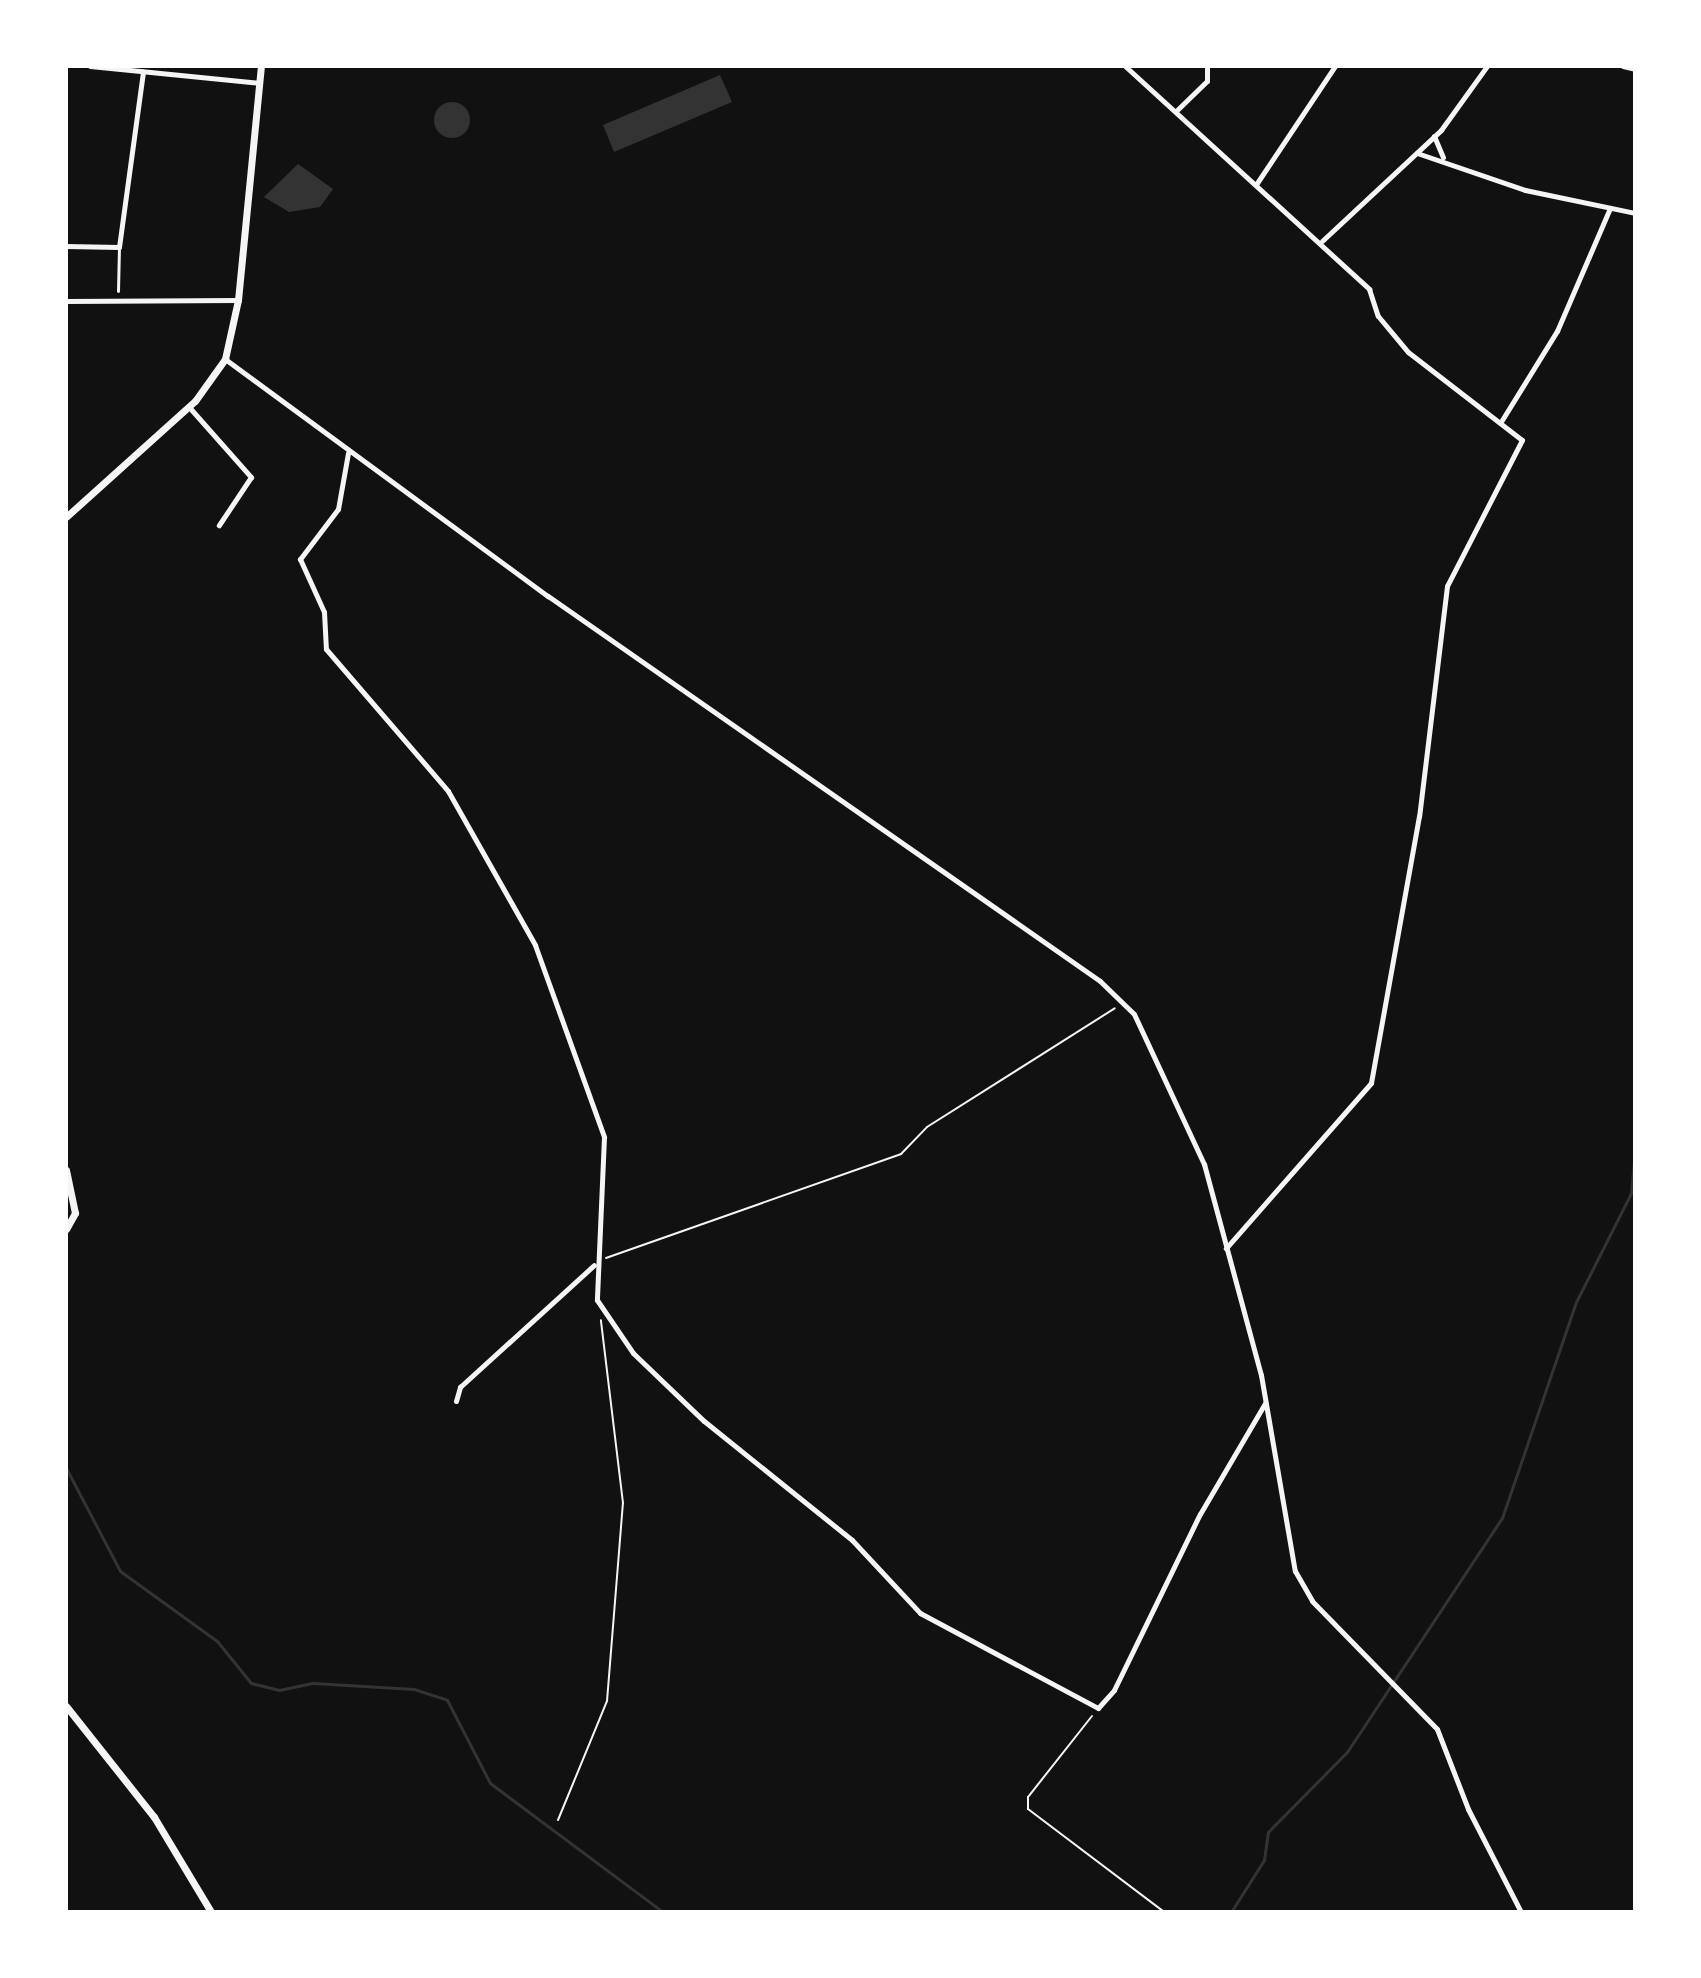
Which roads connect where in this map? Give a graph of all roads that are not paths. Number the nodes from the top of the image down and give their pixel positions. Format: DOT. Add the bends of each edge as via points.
graph roads {
  1 [pos="90,66"];
  2 [pos="261,66"];
  3 [pos="1125,66"];
  4 [pos="1207,66"];
  5 [pos="1335,66"];
  6 [pos="1487,66"];
  7 [pos="1623,66"];
  8 [pos="110,67"];
  9 [pos="1635,69"];
  10 [pos="143,72"];
  11 [pos="259,83"];
  12 [pos="1176,111"];
  13 [pos="1434,136"];
  14 [pos="1417,153"];
  15 [pos="1444,158"];
  16 [pos="1257,183"];
  17 [pos="1610,208"];
  18 [pos="1635,213"];
  19 [pos="1322,241"];
  20 [pos="66,246"];
  21 [pos="119,247"];
  22 [pos="118,291"];
  23 [pos="238,300"];
  24 [pos="66,301"];
  25 [pos="226,355"];
  26 [pos="189,407"];
  27 [pos="1502,420"];
  28 [pos="348,453"];
  29 [pos="66,517"];
  30 [pos="219,525"];
  31 [pos="66,1170"];
  32 [pos="66,1229"];
  33 [pos="1226,1248"];
  34 [pos="594,1265"];
  35 [pos="456,1401"];
  36 [pos="1266,1403"];
  37 [pos="66,1706"];
  38 [pos="211,1912"];
  39 [pos="1521,1912"];
  1 -- 8 [label="street"];
  2 -- 11 [label="street"];
  3 -- 12 [label="street"];
  4 -- 12 [label="street" via="1207,81"];
  5 -- 16 [label="street"];
  6 -- 13 [label="street"];
  7 -- 9 [label="street"];
  8 -- 10 [label="street"];
  10 -- 11 [label="street"];
  10 -- 21 [label="street"];
  11 -- 23 [label="street"];
  12 -- 16 [label="street"];
  13 -- 14 [label="street"];
  13 -- 15 [label="street"];
  14 -- 15 [label="street"];
  14 -- 19 [label="street"];
  15 -- 17 [label="street" via="1525,190"];
  16 -- 19 [label="street"];
  17 -- 18 [label="street"];
  17 -- 27 [label="street" via="1557,331"];
  19 -- 27 [label="street" via="1347,275 1369,289 1378,316 1408,352 1480,412"];
  20 -- 21 [label="street"];
  21 -- 22 [label="lane"];
  23 -- 24 [label="street"];
  23 -- 25 [label="street"];
  25 -- 26 [label="street"];
  25 -- 28 [label="street"];
  26 -- 29 [label="street"];
  26 -- 30 [label="street" via="252,481"];
  27 -- 33 [label="street" via="1517,430 1522,450 1453,569 1419,816 1371,1083"];
  28 -- 33 [label="street" via="1121,1002 1145,1029 1204,1164"];
  28 -- 34 [label="street" via="338,509 304,548 301,570 324,612 326,649 448,791 535,945 604,1137"];
  31 -- 32 [label="street" via="75,1213"];
  33 -- 36 [label="street"];
  34 -- 35 [label="street" via="460,1387"];
  34 -- 36 [label="street" via="601,1311 661,1382 852,1540 920,1613 1098,1708 1114,1690 1200,1514"];
  36 -- 39 [label="street" via="1295,1571 1312,1601 1437,1729 1468,1809"];
  37 -- 38 [label="street" via="154,1817"];
}
